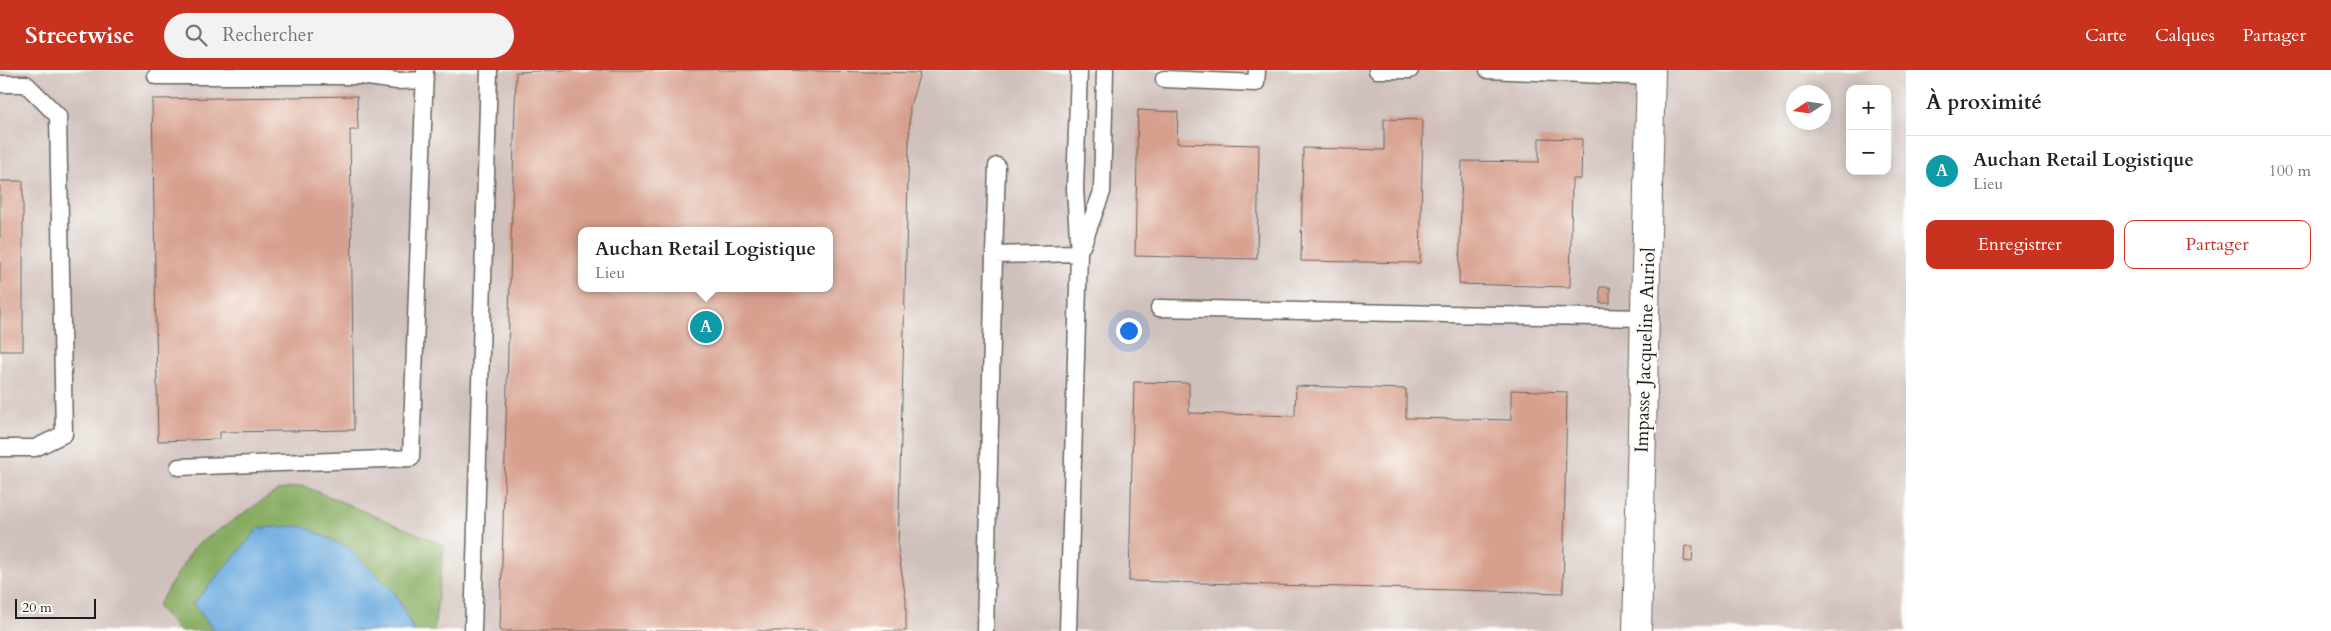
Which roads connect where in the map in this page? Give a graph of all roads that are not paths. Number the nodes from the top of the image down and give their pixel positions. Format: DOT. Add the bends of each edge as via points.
graph roads {
  1 [pos="489,70"];
  2 [pos="1078,70"];
  3 [pos="1105,70"];
  4 [pos="1257,70"];
  5 [pos="1377,70"];
  6 [pos="1410,70"];
  7 [pos="1488,70"];
  8 [pos="1651,74"];
  9 [pos="425,75"];
  10 [pos="156,76"];
  11 [pos="1164,79"];
  12 [pos="0,84"];
  13 [pos="997,166"];
  14 [pos="1079,253"];
  15 [pos="994,255"];
  16 [pos="1159,308"];
  17 [pos="1645,318"];
  18 [pos="0,448"];
  19 [pos="179,467"];
  20 [pos="472,631"];
  21 [pos="984,631"];
  22 [pos="1068,631"];
  23 [pos="1637,631"];
  1 -- 20 [label="lane"];
  2 -- 14 [label="lane" via="1075,189"];
  3 -- 14 [label="lane" via="1102,192"];
  4 -- 11 [label="lane" via="1256,83"];
  5 -- 6 [label="lane"];
  7 -- 8 [label="lane"];
  8 -- 17 [label="street, Impasse Jacqueline Auriol"];
  9 -- 10 [label="lane" via="397,81 361,76"];
  9 -- 19 [label="lane" via="411,458"];
  12 -- 18 [label="lane" via="26,84 58,116 64,434 35,448"];
  13 -- 15 [label="lane"];
  14 -- 15 [label="lane"];
  14 -- 22 [label="lane"];
  15 -- 21 [label="lane"];
  16 -- 17 [label="lane"];
  17 -- 23 [label="street, Impasse Jacqueline Auriol"];
}
